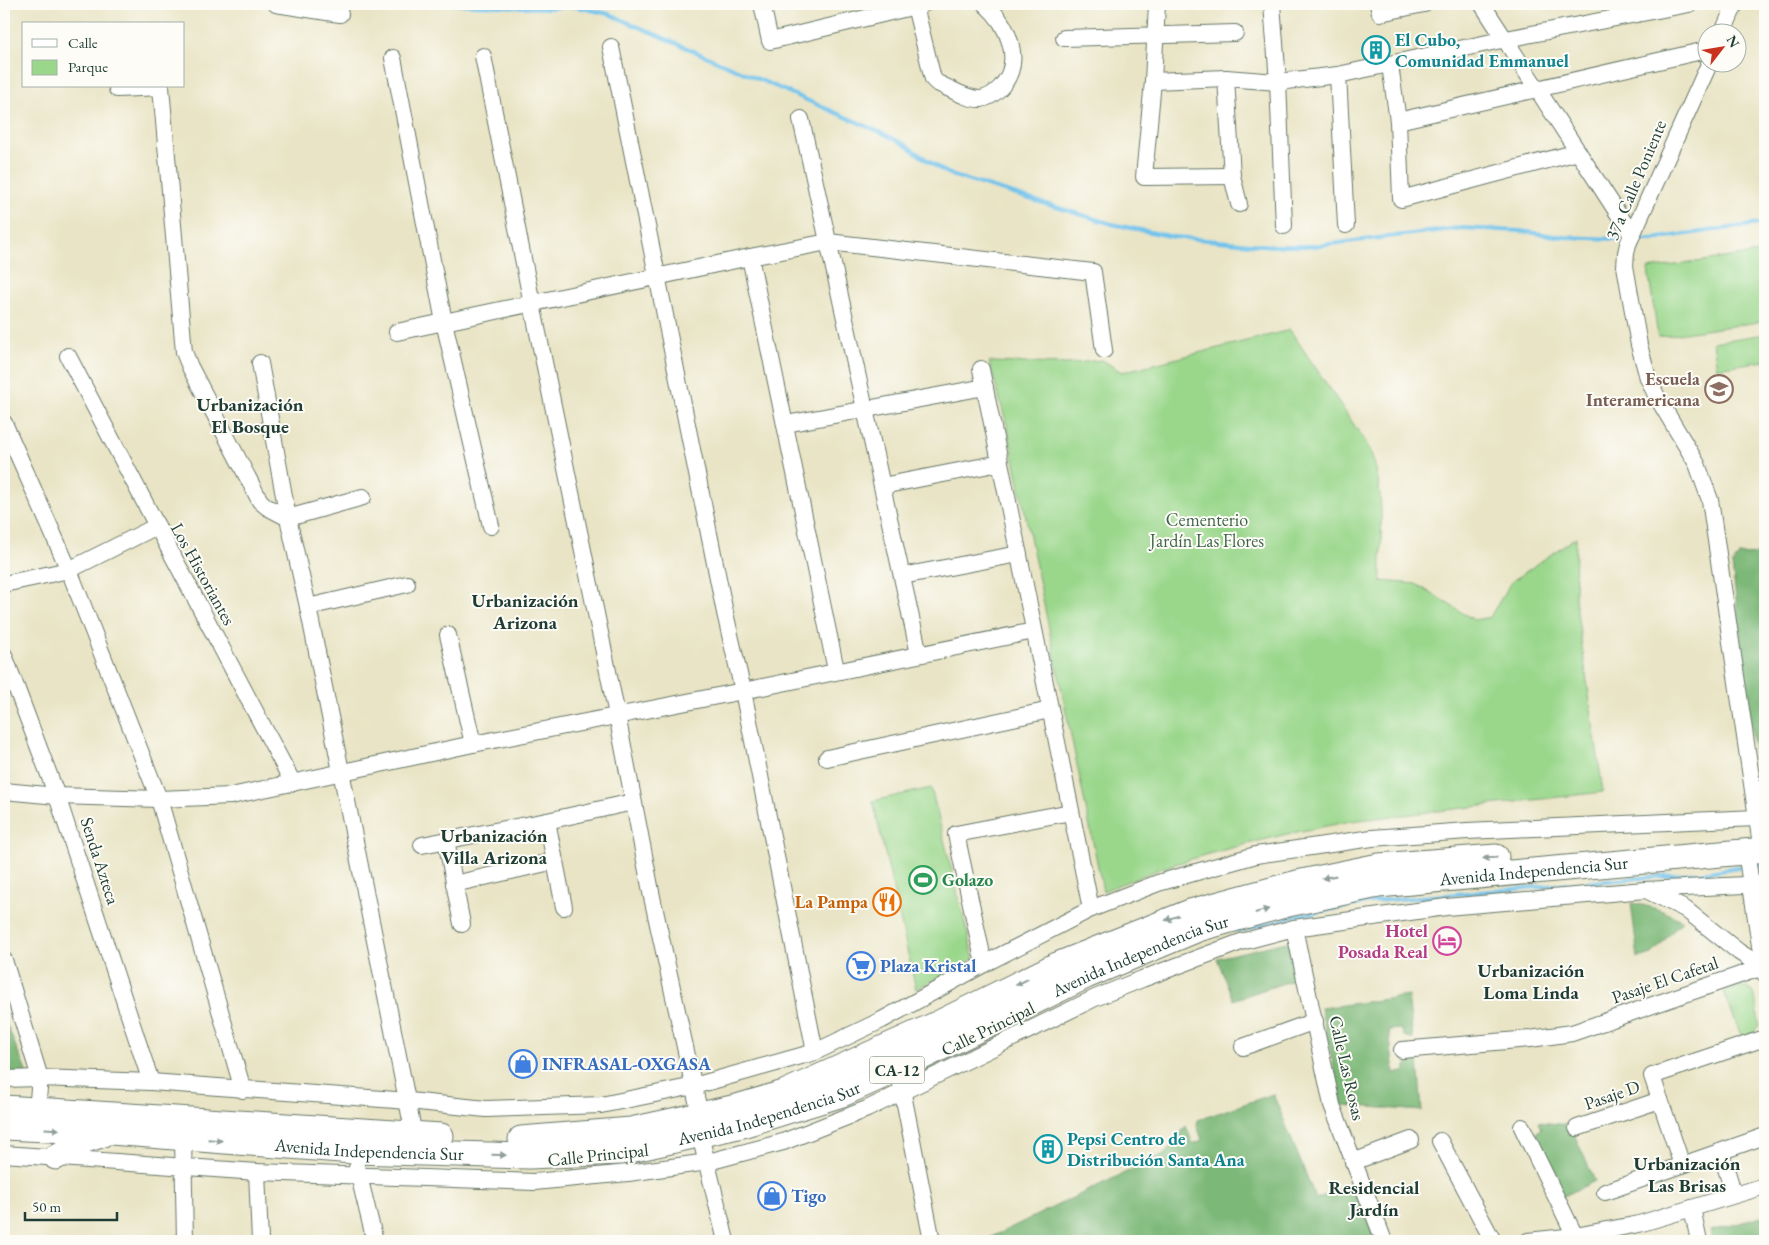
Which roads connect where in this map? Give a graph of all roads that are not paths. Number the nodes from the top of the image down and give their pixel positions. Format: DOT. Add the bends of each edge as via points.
graph roads {
  1 [pos="276,4"];
  2 [pos="762,4"];
  3 [pos="985,4"];
  4 [pos="1157,4"];
  5 [pos="1272,4"];
  6 [pos="1378,4"];
  7 [pos="1424,4"];
  8 [pos="1482,4"];
  9 [pos="1689,4"];
  10 [pos="1735,4"];
  11 [pos="919,5"];
  12 [pos="340,14"];
  13 [pos="1727,22"];
  14 [pos="1235,33"];
  15 [pos="1156,34"];
  16 [pos="1064,38"];
  17 [pos="1506,39"];
  18 [pos="611,47"];
  19 [pos="1696,52"];
  20 [pos="484,56"];
  21 [pos="392,58"];
  22 [pos="1390,65"];
  23 [pos="1705,72"];
  24 [pos="1338,75"];
  25 [pos="1226,78"];
  26 [pos="1153,82"];
  27 [pos="1278,82"];
  28 [pos="139,88"];
  29 [pos="161,88"];
  30 [pos="117,89"];
  31 [pos="1538,89"];
  32 [pos="801,119"];
  33 [pos="1398,121"];
  34 [pos="1578,152"];
  35 [pos="1232,176"];
  36 [pos="1239,204"];
  37 [pos="1346,225"];
  38 [pos="1284,226"];
  39 [pos="1632,235"];
  40 [pos="828,242"];
  41 [pos="750,257"];
  42 [pos="656,278"];
  43 [pos="532,304"];
  44 [pos="444,322"];
  45 [pos="397,332"];
  46 [pos="1104,350"];
  47 [pos="68,356"];
  48 [pos="260,362"];
  49 [pos="981,369"];
  50 [pos="985,387"];
  51 [pos="865,409"];
  52 [pos="4,422"];
  53 [pos="786,424"];
  54 [pos="1000,463"];
  55 [pos="882,486"];
  56 [pos="364,497"];
  57 [pos="288,518"];
  58 [pos="156,526"];
  59 [pos="491,526"];
  60 [pos="1019,554"];
  61 [pos="69,570"];
  62 [pos="902,576"];
  63 [pos="4,584"];
  64 [pos="407,584"];
  65 [pos="308,607"];
  66 [pos="1034,631"];
  67 [pos="448,635"];
  68 [pos="919,654"];
  69 [pos="4,655"];
  70 [pos="836,670"];
  71 [pos="743,691"];
  72 [pos="1050,710"];
  73 [pos="617,715"];
  74 [pos="473,744"];
  75 [pos="827,758"];
  76 [pos="342,773"];
  77 [pos="293,783"];
  78 [pos="4,791"];
  79 [pos="58,796"];
  80 [pos="159,799"];
  81 [pos="634,802"];
  82 [pos="1071,812"];
  83 [pos="547,821"];
  84 [pos="1760,836"];
  85 [pos="446,840"];
  86 [pos="422,845"];
  87 [pos="554,861"];
  88 [pos="454,884"];
  89 [pos="1758,884"];
  90 [pos="1646,890"];
  91 [pos="564,907"];
  92 [pos="1091,909"];
  93 [pos="462,924"];
  94 [pos="1294,928"];
  95 [pos="4,960"];
  96 [pos="984,964"];
  97 [pos="1764,972"];
  98 [pos="1091,987"];
  99 [pos="1315,1020"];
  100 [pos="1765,1038"];
  101 [pos="1243,1047"];
  102 [pos="1402,1050"];
  103 [pos="815,1052"];
  104 [pos="900,1068"];
  105 [pos="40,1078"];
  106 [pos="4,1080"];
  107 [pos="150,1082"];
  108 [pos="694,1086"];
  109 [pos="243,1090"];
  110 [pos="902,1093"];
  111 [pos="1660,1100"];
  112 [pos="409,1101"];
  113 [pos="4,1108"];
  114 [pos="37,1110"];
  115 [pos="700,1125"];
  116 [pos="4,1127"];
  117 [pos="1522,1127"];
  118 [pos="1577,1128"];
  119 [pos="110,1132"];
  120 [pos="414,1135"];
  121 [pos="1765,1136"];
  122 [pos="183,1138"];
  123 [pos="1411,1140"];
  124 [pos="1440,1142"];
  125 [pos="353,1151"];
  126 [pos="1720,1152"];
  127 [pos="4,1154"];
  128 [pos="56,1157"];
  129 [pos="708,1162"];
  130 [pos="1353,1162"];
  131 [pos="1682,1165"];
  132 [pos="182,1167"];
  133 [pos="257,1172"];
  134 [pos="361,1183"];
  135 [pos="1765,1186"];
  136 [pos="1605,1192"];
  137 [pos="1734,1195"];
  138 [pos="1692,1208"];
  139 [pos="1581,1237"];
  140 [pos="185,1241"];
  141 [pos="260,1241"];
  142 [pos="375,1241"];
  143 [pos="726,1241"];
  144 [pos="932,1241"];
  145 [pos="1384,1241"];
  146 [pos="1493,1241"];
  147 [pos="1528,1241"];
  148 [pos="1699,1241"];
  1 -- 12 [label="street"];
  2 -- 11 [label="street" via="770,41"];
  3 -- 11 [label="street" via="1001,21 1013,54 1005,82 994,94 979,99 937,84 933,79"];
  4 -- 15 [label="street"];
  5 -- 27 [label="street"];
  6 -- 7 [label="street" via="1380,12"];
  8 -- 17 [label="street"];
  9 -- 17 [label="street"];
  10 -- 13 [label="street"];
  14 -- 15 [label="street"];
  15 -- 16 [label="street"];
  15 -- 26 [label="street"];
  17 -- 22 [label="street"];
  17 -- 31 [label="street"];
  18 -- 42 [label="street"];
  19 -- 31 [label="street"];
  20 -- 43 [label="street"];
  21 -- 44 [label="street"];
  22 -- 24 [label="street"];
  22 -- 33 [label="street"];
  23 -- 39 [label="street, 37a Calle Poniente"];
  24 -- 27 [label="street"];
  24 -- 37 [label="street"];
  25 -- 26 [label="street"];
  25 -- 27 [label="street"];
  25 -- 35 [label="street"];
  26 -- 35 [label="street" via="1144,177"];
  27 -- 38 [label="street"];
  28 -- 30 [label="street"];
  29 -- 57 [label="street" via="184,352 260,501"];
  31 -- 33 [label="street"];
  31 -- 34 [label="street"];
  32 -- 40 [label="street"];
  33 -- 34 [label="street" via="1401,199"];
  34 -- 39 [label="street"];
  35 -- 36 [label="street"];
  39 -- 84 [label="street, 37a Calle Poniente" via="1625,266 1648,378 1697,464 1710,500"];
  40 -- 41 [label="street"];
  40 -- 46 [label="street" via="1093,272"];
  40 -- 51 [label="street"];
  41 -- 42 [label="street"];
  41 -- 53 [label="street"];
  42 -- 43 [label="street"];
  42 -- 71 [label="street"];
  43 -- 44 [label="street"];
  43 -- 73 [label="street"];
  44 -- 45 [label="street"];
  44 -- 59 [label="street"];
  47 -- 58 [label="street"];
  48 -- 57 [label="street"];
  49 -- 50 [label="street"];
  50 -- 51 [label="street"];
  50 -- 54 [label="street"];
  51 -- 53 [label="street"];
  51 -- 55 [label="street"];
  52 -- 61 [label="street"];
  53 -- 70 [label="street"];
  54 -- 55 [label="street"];
  54 -- 60 [label="street"];
  55 -- 62 [label="street"];
  56 -- 57 [label="street"];
  57 -- 65 [label="street"];
  58 -- 61 [label="street, Los Historiantes"];
  58 -- 77 [label="street, Los Historiantes"];
  60 -- 62 [label="street"];
  60 -- 66 [label="street"];
  61 -- 63 [label="street, Los Historiantes"];
  61 -- 80 [label="street"];
  62 -- 68 [label="street"];
  64 -- 65 [label="street"];
  65 -- 76 [label="street"];
  66 -- 68 [label="street"];
  66 -- 72 [label="street"];
  67 -- 74 [label="street"];
  68 -- 70 [label="street"];
  69 -- 79 [label="street, Senda Azteca"];
  70 -- 71 [label="street"];
  71 -- 73 [label="street"];
  71 -- 103 [label="street"];
  72 -- 75 [label="street"];
  72 -- 82 [label="street"];
  73 -- 74 [label="street"];
  73 -- 81 [label="street"];
  74 -- 76 [label="street"];
  76 -- 77 [label="street"];
  76 -- 112 [label="street"];
  77 -- 80 [label="street" via="231,796"];
  78 -- 79 [label="street"];
  79 -- 80 [label="street"];
  79 -- 107 [label="street, Senda Azteca"];
  80 -- 109 [label="street"];
  81 -- 83 [label="street"];
  81 -- 108 [label="street"];
  82 -- 92 [label="street"];
  82 -- 96 [label="street" via="956,834"];
  83 -- 85 [label="street"];
  83 -- 87 [label="street"];
  84 -- 89 [label="street, 37a Calle Poniente"];
  84 -- 92 [label="street" via="1467,831 1372,838 1256,855 1158,883"];
  98 -- 84 [label="highway, Avenida Independencia Sur / CA-12, one-way" via="1198,929 1288,904 1378,885"];
  84 -- 115 [label="highway, Avenida Independencia Sur / CA-12, one-way" via="1379,866 1263,892 1190,912 1057,965 784,1093 737,1107"];
  85 -- 86 [label="street"];
  85 -- 88 [label="street"];
  87 -- 88 [label="street"];
  87 -- 91 [label="street"];
  88 -- 93 [label="street"];
  89 -- 90 [label="street, Calle Principal"];
  89 -- 97 [label="street, 37a Calle Poniente"];
  90 -- 94 [label="street, Calle Principal" via="1446,907"];
  90 -- 97 [label="street" via="1685,909"];
  92 -- 96 [label="street"];
  94 -- 98 [label="street, Calle Principal" via="1223,949 1142,979"];
  94 -- 99 [label="street, Calle Las Rosas"];
  95 -- 105 [label="street"];
  96 -- 103 [label="street" via="882,1020"];
  97 -- 102 [label="street, Pasaje El Cafetal" via="1572,1032 1530,1039"];
  98 -- 104 [label="highway, Avenida Independencia Sur / CA-12"];
  98 -- 110 [label="street, Calle Principal"];
  99 -- 101 [label="street"];
  99 -- 130 [label="street, Calle Las Rosas" via="1332,1105"];
  100 -- 111 [label="street" via="1652,1076"];
  103 -- 108 [label="street"];
  104 -- 110 [label="street"];
  104 -- 115 [label="highway, Avenida Independencia Sur / CA-12" via="842,1094 742,1125"];
  105 -- 106 [label="street"];
  105 -- 107 [label="street"];
  105 -- 114 [label="street"];
  107 -- 109 [label="street"];
  108 -- 112 [label="street" via="601,1105 486,1109"];
  108 -- 115 [label="street"];
  109 -- 112 [label="street"];
  110 -- 129 [label="street, Calle Principal" via="783,1142"];
  110 -- 144 [label="street"];
  111 -- 118 [label="street, Pasaje D"];
  111 -- 131 [label="street"];
  112 -- 120 [label="street"];
  113 -- 114 [label="highway, Avenida Independencia Sur / CA-12"];
  114 -- 120 [label="highway, Avenida Independencia Sur / CA-12"];
  115 -- 120 [label="highway, Avenida Independencia Sur / CA-12" via="529,1140"];
  125 -- 115 [label="highway, Avenida Independencia Sur / CA-12, one-way" via="529,1156 621,1152"];
  115 -- 129 [label="street"];
  116 -- 119 [label="highway, Avenida Independencia Sur / CA-12, one-way"];
  117 -- 139 [label="street"];
  119 -- 122 [label="highway, Avenida Independencia Sur / CA-12"];
  119 -- 128 [label="highway" via="83,1141"];
  121 -- 126 [label="street"];
  122 -- 125 [label="highway, Avenida Independencia Sur / CA-12, one-way"];
  122 -- 132 [label="street"];
  123 -- 130 [label="street"];
  124 -- 146 [label="street"];
  125 -- 134 [label="street"];
  126 -- 131 [label="street"];
  126 -- 137 [label="street"];
  127 -- 128 [label="street, Calle Principal"];
  128 -- 132 [label="street, Calle Principal"];
  129 -- 134 [label="street, Calle Principal" via="534,1182"];
  129 -- 143 [label="street"];
  130 -- 145 [label="street, Calle Las Rosas"];
  131 -- 136 [label="street"];
  132 -- 133 [label="street, Calle Principal"];
  132 -- 140 [label="street"];
  133 -- 134 [label="street, Calle Principal"];
  133 -- 141 [label="street"];
  134 -- 142 [label="street"];
  135 -- 137 [label="street"];
  137 -- 138 [label="street"];
  138 -- 139 [label="street"];
  138 -- 148 [label="street"];
  139 -- 147 [label="street"];
}
